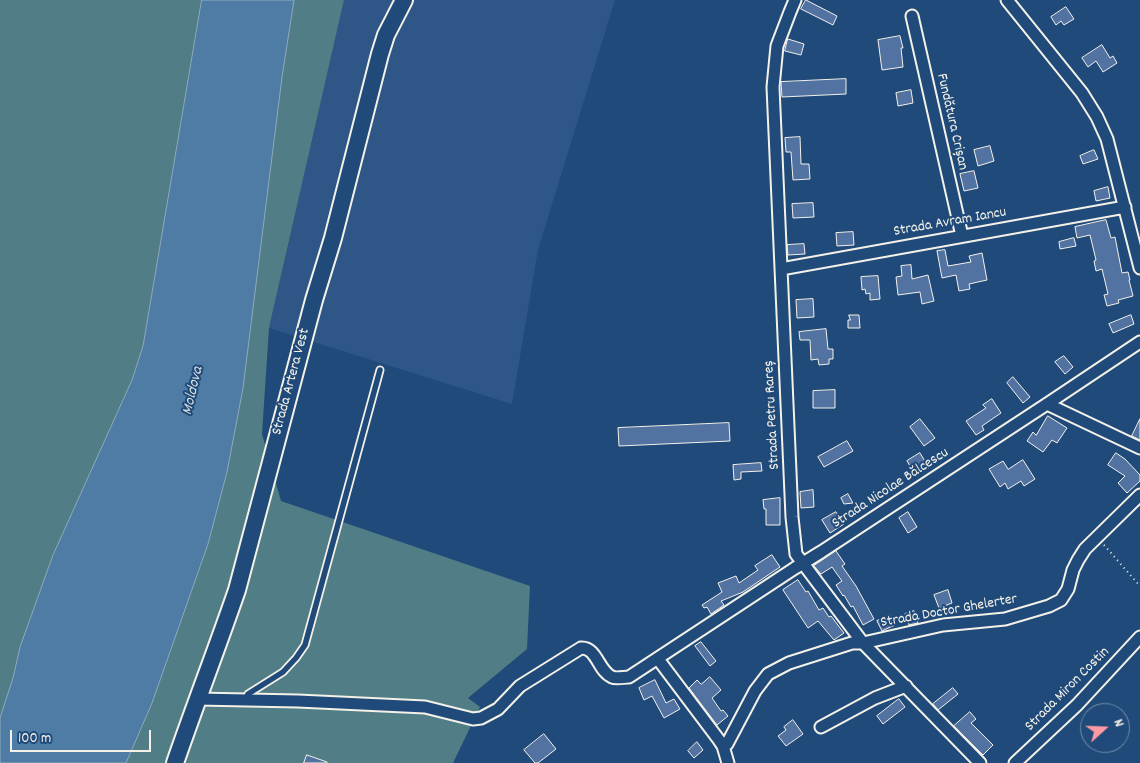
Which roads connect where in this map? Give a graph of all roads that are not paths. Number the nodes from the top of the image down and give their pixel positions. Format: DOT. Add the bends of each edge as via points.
graph roads {
  1 [pos="404,0"];
  2 [pos="796,0"];
  3 [pos="1007,0"];
  4 [pos="912,16"];
  5 [pos="1125,207"];
  6 [pos="962,236"];
  7 [pos="1140,268"];
  8 [pos="781,269"];
  9 [pos="1140,342"];
  10 [pos="380,370"];
  11 [pos="1047,404"];
  12 [pos="1140,448"];
  13 [pos="1140,496"];
  14 [pos="803,563"];
  15 [pos="1140,637"];
  16 [pos="862,643"];
  17 [pos="658,659"];
  18 [pos="906,686"];
  19 [pos="196,699"];
  20 [pos="246,699"];
  21 [pos="821,727"];
  22 [pos="723,746"];
  23 [pos="175,763"];
  24 [pos="728,763"];
  25 [pos="980,763"];
  26 [pos="1015,763"];
  1 -- 19 [label="main road, Strada Artera Vest" via="380,54 237,590"];
  2 -- 8 [label="street, Strada Petru Rareș" via="777,46 773,87"];
  3 -- 5 [label="street" via="1082,93 1097,117 1107,139"];
  4 -- 6 [label="street, Fundătura Crișan"];
  5 -- 6 [label="street, Strada Avram Iancu"];
  5 -- 7 [label="street"];
  6 -- 8 [label="street, Strada Avram Iancu"];
  8 -- 14 [label="street, Strada Petru Rareș" via="792,517 796,554"];
  9 -- 11 [label="street, Strada Nicolae Bălcescu"];
  10 -- 20 [label="lane" via="305,645 283,672 248,694"];
  11 -- 12 [label="street"];
  11 -- 14 [label="street, Strada Nicolae Bălcescu"];
  13 -- 16 [label="street, Strada Doctor Ghelerter" via="1085,549 1061,600 1005,619 944,625"];
  14 -- 16 [label="street, Strada Petru Rareș"];
  14 -- 17 [label="street, Strada Nicolae Bălcescu"];
  15 -- 26 [label="street, Strada Miron Costin" via="1077,705"];
  16 -- 18 [label="street, Strada Petru Rareș"];
  16 -- 22 [label="street, Strada Doctor Ghelerter" via="852,643 789,663 768,674"];
  17 -- 20 [label="street, Strada Nicolae Bălcescu" via="628,678 612,677 587,647 581,648 520,686 498,709 482,718 472,719 425,707"];
  17 -- 22 [label="street"];
  18 -- 21 [label="street"];
  18 -- 25 [label="street, Strada Petru Rareș"];
  19 -- 20 [label="street"];
  19 -- 23 [label="main road, Strada Artera Vest"];
  22 -- 24 [label="street"];
}
